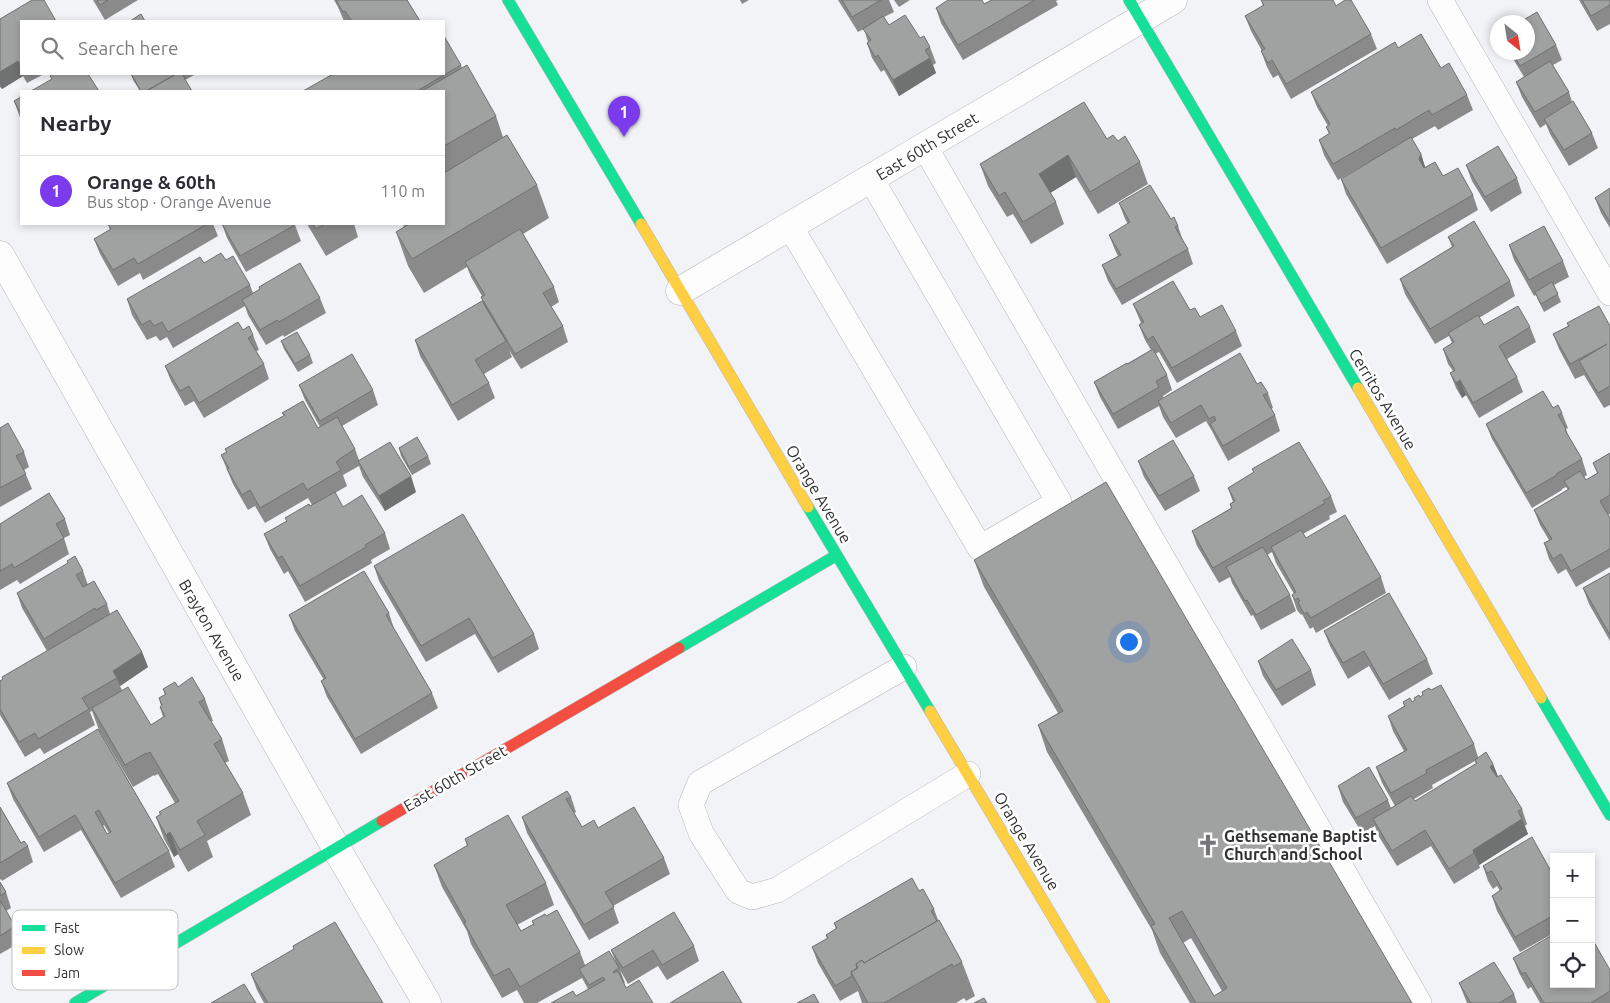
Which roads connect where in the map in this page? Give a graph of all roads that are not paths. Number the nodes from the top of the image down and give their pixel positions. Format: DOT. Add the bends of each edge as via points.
graph roads {
  1 [pos="508,0"];
  2 [pos="1173,0"];
  3 [pos="1440,0"];
  4 [pos="1134,10"];
  5 [pos="925,147"];
  6 [pos="871,179"];
  7 [pos="790,226"];
  8 [pos="0,255"];
  9 [pos="680,291"];
  10 [pos="1610,293"];
  11 [pos="837,555"];
  12 [pos="904,667"];
  13 [pos="968,774"];
  14 [pos="1610,815"];
  15 [pos="336,848"];
  16 [pos="178,942"];
  17 [pos="98,990"];
  18 [pos="76,1003"];
  19 [pos="427,1003"];
  20 [pos="1104,1003"];
  21 [pos="1419,1003"];
  1 -- 9 [label="street, Orange Avenue"];
  2 -- 4 [label="street, East 60th Street"];
  3 -- 10 [label="lane"];
  4 -- 5 [label="street, East 60th Street"];
  4 -- 14 [label="street, Cerritos Avenue"];
  5 -- 6 [label="street, East 60th Street"];
  5 -- 21 [label="lane"];
  6 -- 7 [label="street, East 60th Street"];
  6 -- 7 [label="lane" via="1059,502 980,548"];
  7 -- 9 [label="street, East 60th Street"];
  8 -- 15 [label="street, Brayton Avenue"];
  9 -- 11 [label="street, Orange Avenue"];
  11 -- 12 [label="street, Orange Avenue"];
  11 -- 15 [label="street, East 60th Street"];
  12 -- 13 [label="street, Orange Avenue"];
  12 -- 13 [label="lane" via="700,783 691,805 701,833 738,891 752,897 777,890"];
  13 -- 20 [label="street, Orange Avenue"];
  15 -- 16 [label="street, East 60th Street"];
  15 -- 19 [label="street, Brayton Avenue"];
  17 -- 18 [label="street, East 60th Street"];
}
